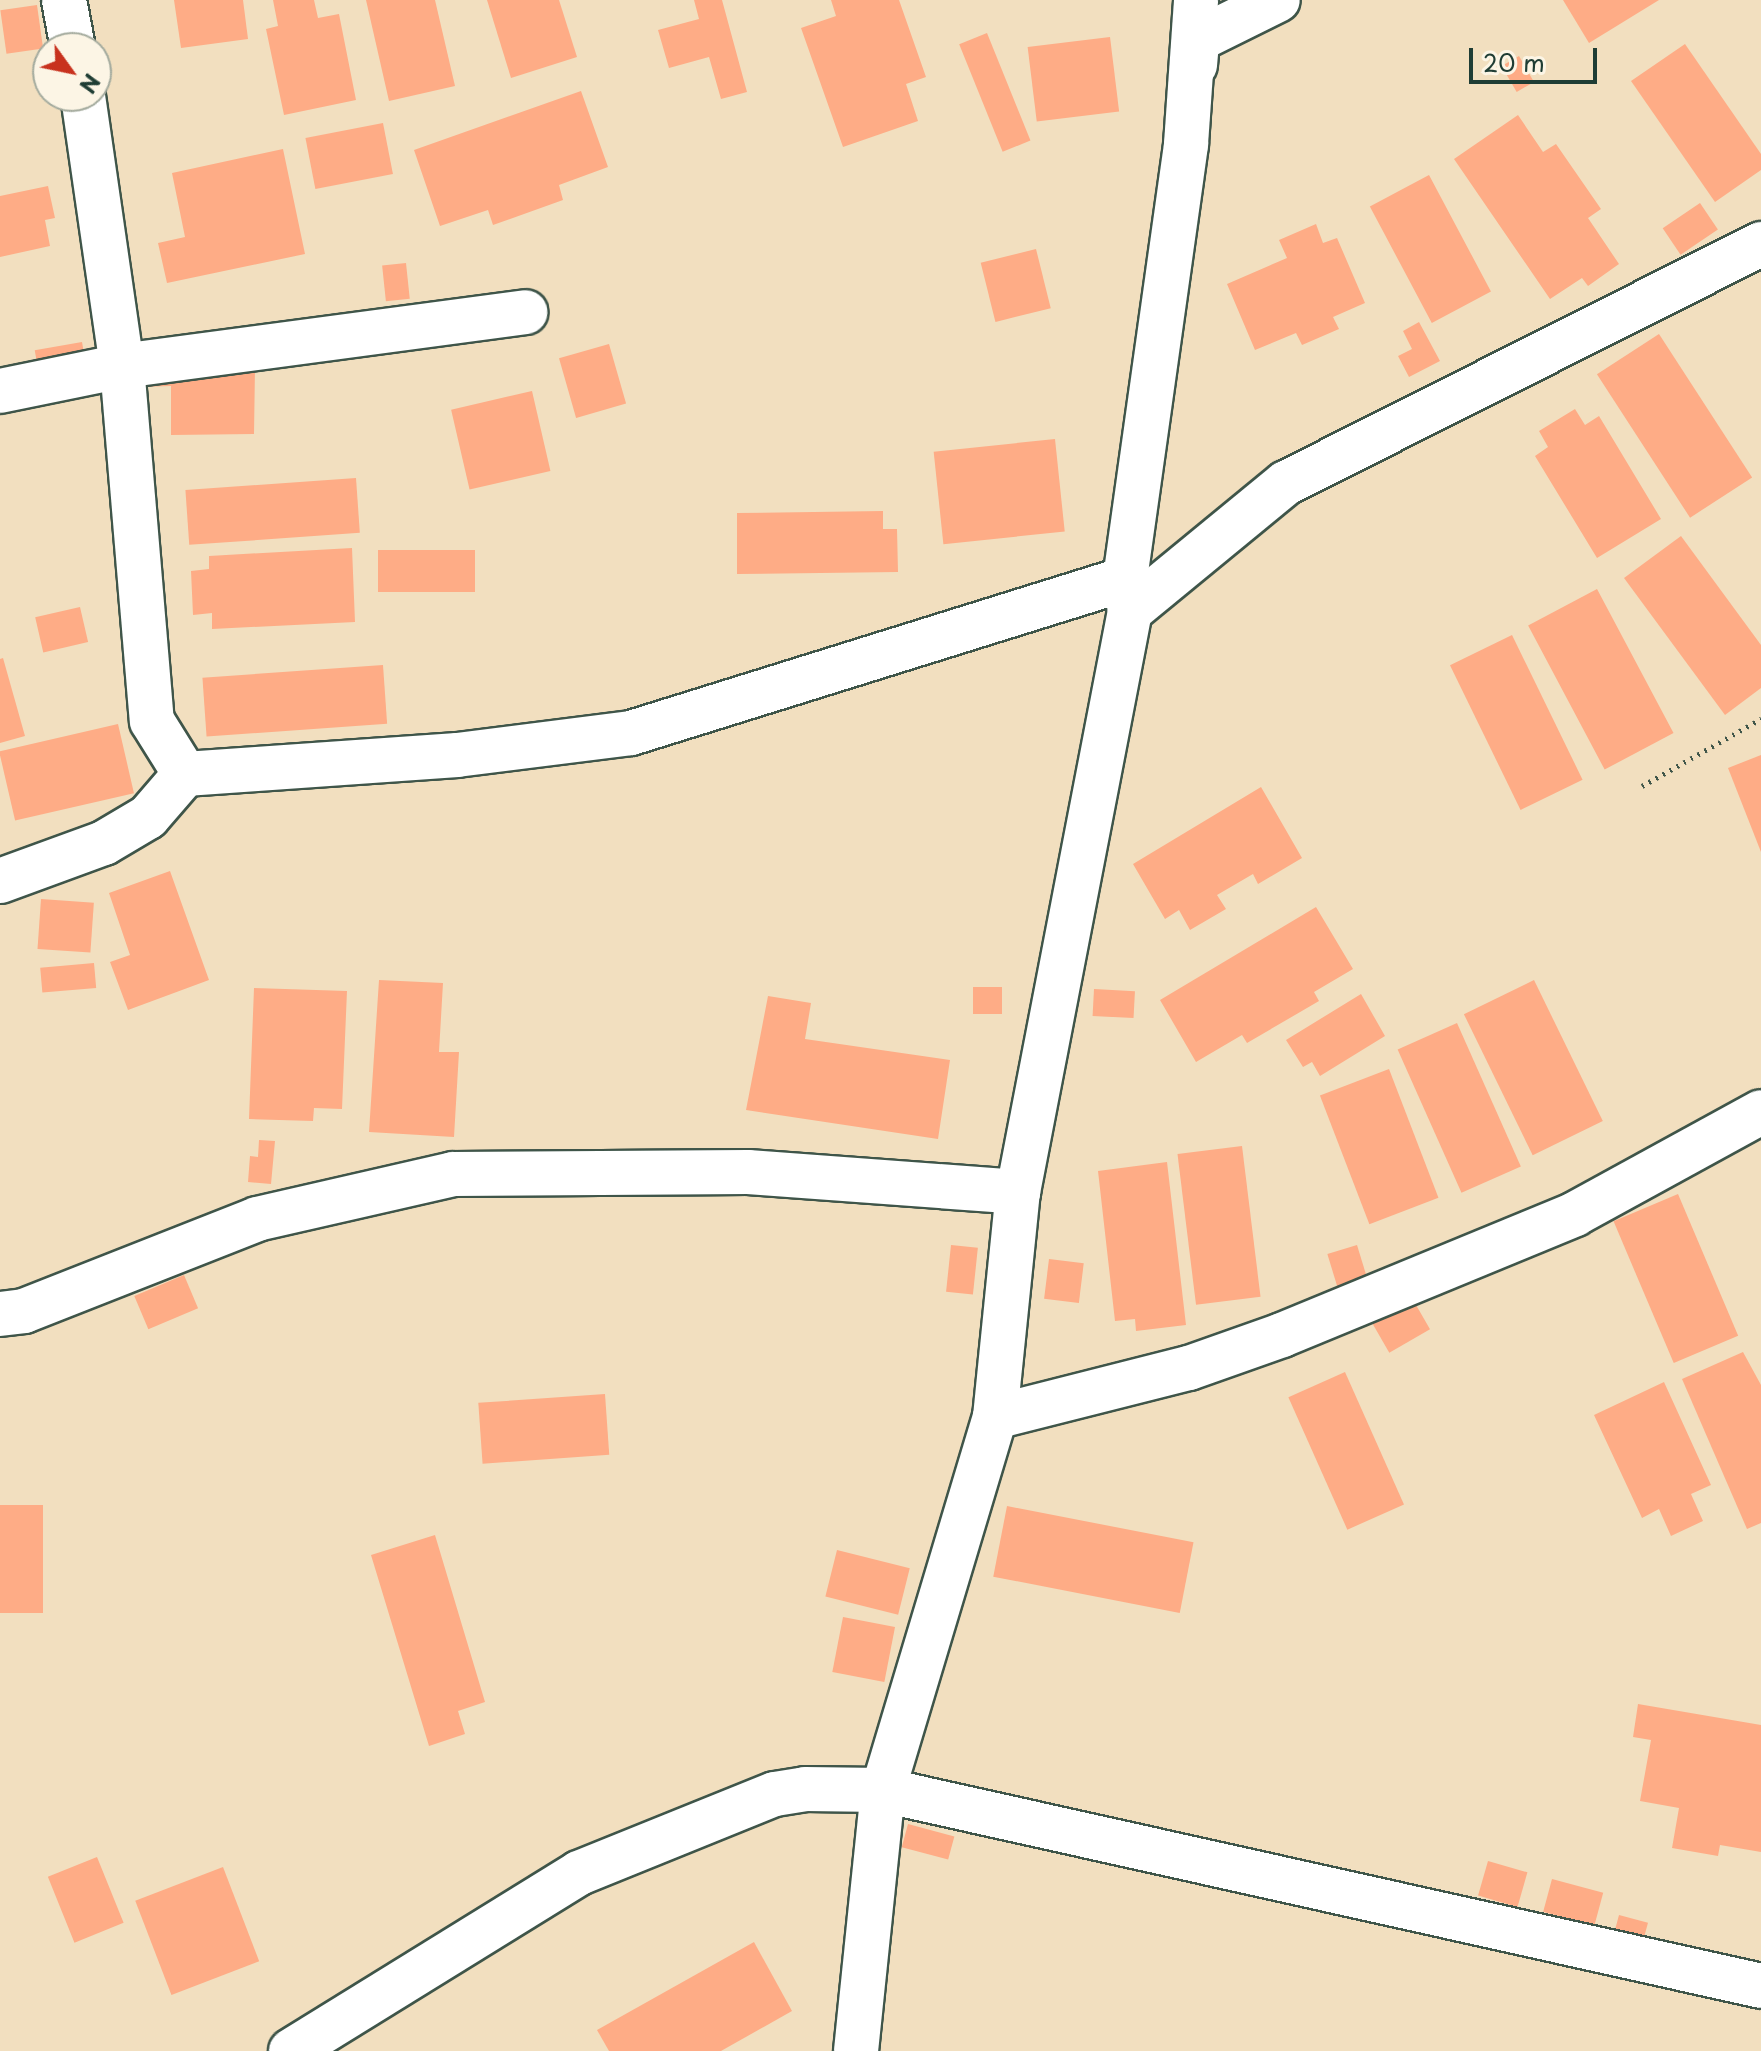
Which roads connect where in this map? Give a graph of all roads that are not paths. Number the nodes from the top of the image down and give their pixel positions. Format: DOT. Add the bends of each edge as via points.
graph roads {
  1 [pos="64,0"];
  2 [pos="1196,0"];
  3 [pos="1278,0"];
  4 [pos="70,32"];
  5 [pos="1195,65"];
  6 [pos="85,112"];
  7 [pos="1761,244"];
  8 [pos="525,312"];
  9 [pos="122,366"];
  10 [pos="0,391"];
  11 [pos="1128,595"];
  12 [pos="185,774"];
  13 [pos="0,881"];
  14 [pos="1761,1112"];
  15 [pos="1018,1192"];
  16 [pos="0,1314"];
  17 [pos="995,1417"];
  18 [pos="883,1790"];
  19 [pos="1761,1986"];
  20 [pos="291,2051"];
  21 [pos="856,2051"];
  1 -- 4 [label="street"];
  2 -- 5 [label="street"];
  3 -- 5 [label="street" via="1197,40"];
  5 -- 11 [label="street"];
  6 -- 9 [label="street"];
  7 -- 11 [label="street" via="1286,483"];
  8 -- 9 [label="street"];
  9 -- 10 [label="street"];
  9 -- 12 [label="street" via="152,721"];
  11 -- 12 [label="street" via="631,733 457,755"];
  11 -- 15 [label="street"];
  12 -- 13 [label="street" via="148,817 104,843"];
  14 -- 17 [label="street" via="1575,1214 1282,1335 1189,1368"];
  15 -- 16 [label="street" via="748,1172 453,1174 257,1219 24,1311"];
  15 -- 17 [label="street"];
  17 -- 18 [label="street"];
  18 -- 19 [label="street"];
  18 -- 20 [label="street" via="775,1794 579,1873"];
  18 -- 21 [label="street"];
}
